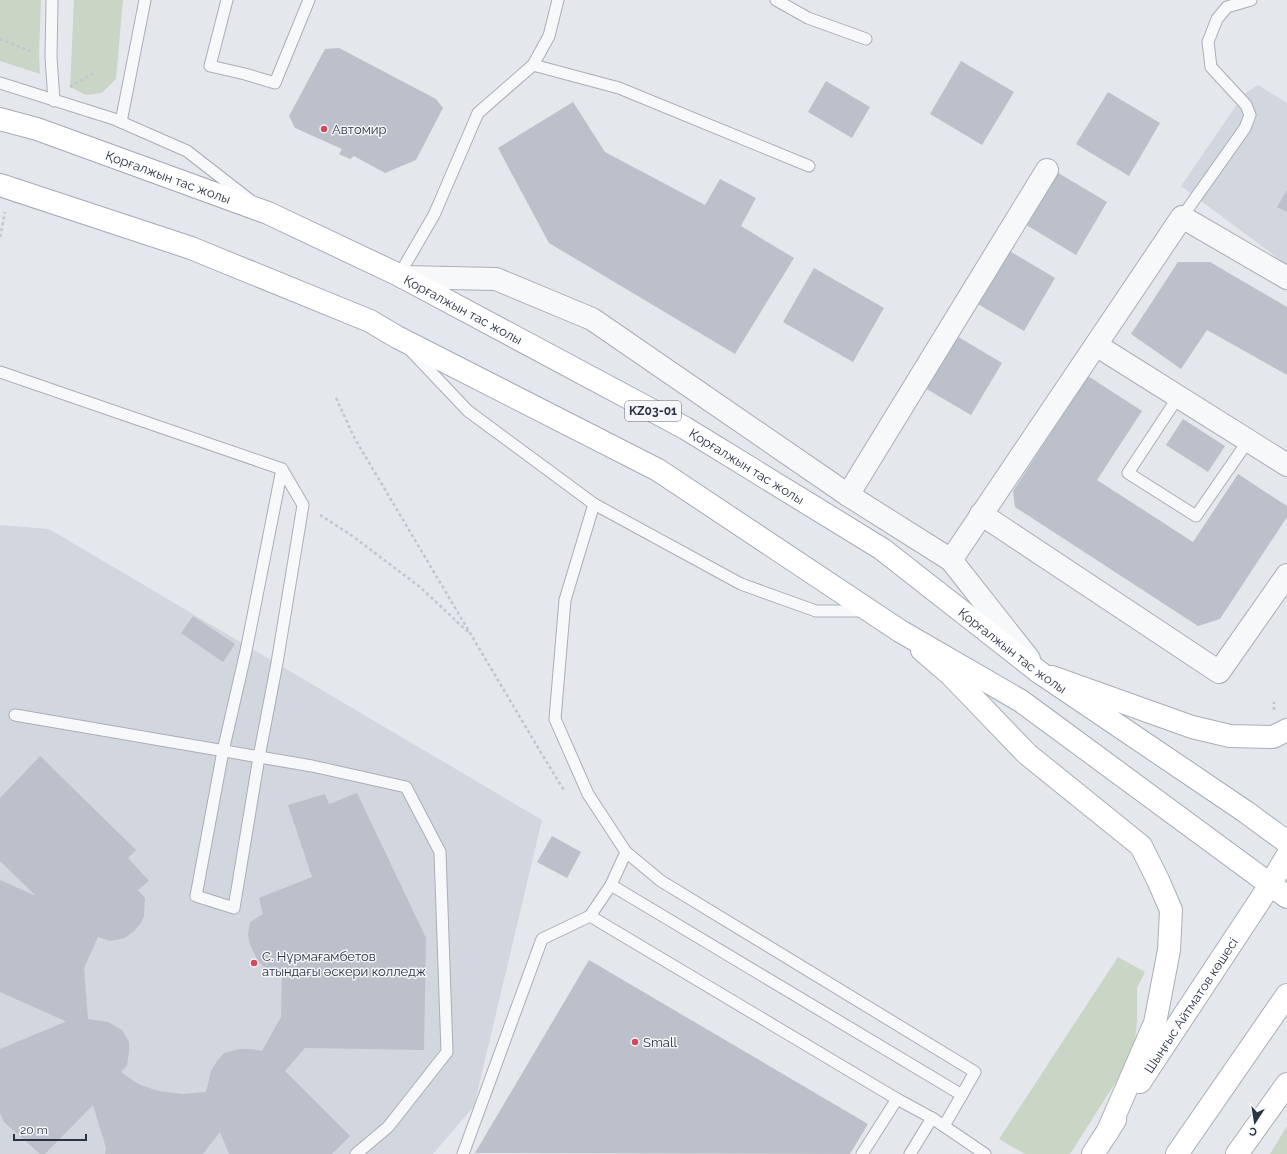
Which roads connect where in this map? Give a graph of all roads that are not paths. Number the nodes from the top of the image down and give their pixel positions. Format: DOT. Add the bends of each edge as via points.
graph roads {
  1 [pos="52,0"];
  2 [pos="145,0"];
  3 [pos="227,0"];
  4 [pos="309,0"];
  5 [pos="558,0"];
  6 [pos="776,0"];
  7 [pos="1251,0"];
  8 [pos="866,39"];
  9 [pos="533,65"];
  10 [pos="0,83"];
  11 [pos="54,100"];
  12 [pos="0,119"];
  13 [pos="121,122"];
  14 [pos="809,166"];
  15 [pos="1046,170"];
  16 [pos="0,185"];
  17 [pos="268,214"];
  18 [pos="1182,217"];
  19 [pos="400,276"];
  20 [pos="1287,278"];
  21 [pos="397,337"];
  22 [pos="1096,345"];
  23 [pos="0,372"];
  24 [pos="1178,397"];
  25 [pos="1248,441"];
  26 [pos="1287,465"];
  27 [pos="282,469"];
  28 [pos="848,495"];
  29 [pos="594,504"];
  30 [pos="981,514"];
  31 [pos="951,560"];
  32 [pos="1287,575"];
  33 [pos="870,611"];
  34 [pos="900,631"];
  35 [pos="1039,672"];
  36 [pos="15,715"];
  37 [pos="1287,730"];
  38 [pos="222,751"];
  39 [pos="259,757"];
  40 [pos="1287,842"];
  41 [pos="626,852"];
  42 [pos="1287,856"];
  43 [pos="611,885"];
  44 [pos="1279,891"];
  45 [pos="590,916"];
  46 [pos="1287,995"];
  47 [pos="1287,1084"];
  48 [pos="962,1095"];
  49 [pos="897,1099"];
  50 [pos="932,1118"];
  51 [pos="944,1126"];
  52 [pos="1107,1133"];
  53 [pos="356,1154"];
  54 [pos="463,1154"];
  55 [pos="862,1154"];
  56 [pos="910,1154"];
  57 [pos="985,1154"];
  58 [pos="1093,1154"];
  59 [pos="1177,1154"];
  60 [pos="1237,1154"];
  1 -- 11 [label="lane" via="51,57"];
  2 -- 13 [label="lane"];
  3 -- 4 [label="lane" via="210,66 274,83"];
  5 -- 9 [label="lane" via="549,36"];
  6 -- 8 [label="lane" via="808,18"];
  7 -- 18 [label="lane" via="1227,7 1217,19 1208,42 1211,67 1246,105 1250,115 1245,128"];
  9 -- 14 [label="lane" via="619,88"];
  9 -- 19 [label="lane" via="478,113 434,215"];
  10 -- 11 [label="lane"];
  11 -- 13 [label="lane"];
  12 -- 17 [label="main road, Қорғалжын тас жолы / KZ03-01" via="37,129"];
  13 -- 17 [label="lane" via="187,150"];
  15 -- 28 [label="street"];
  16 -- 21 [label="main road" via="191,248 370,321"];
  17 -- 19 [label="main road, Қорғалжын тас жолы / KZ03-01"];
  18 -- 20 [label="street"];
  18 -- 22 [label="street"];
  19 -- 28 [label="street" via="496,279 592,319"];
  19 -- 35 [label="main road, Қорғалжын тас жолы / KZ03-01" via="685,428 882,549"];
  21 -- 29 [label="lane" via="468,411"];
  21 -- 33 [label="main road" via="658,470"];
  22 -- 24 [label="street"];
  22 -- 30 [label="street"];
  23 -- 27 [label="lane"];
  24 -- 25 [label="street"];
  24 -- 25 [label="lane" via="1128,473 1196,516"];
  25 -- 26 [label="street"];
  27 -- 38 [label="lane" via="246,651"];
  27 -- 39 [label="lane" via="303,505"];
  28 -- 31 [label="street"];
  29 -- 33 [label="lane" via="741,584 816,612"];
  29 -- 41 [label="lane" via="565,600 554,719 588,794"];
  30 -- 31 [label="street"];
  30 -- 32 [label="street" via="1219,672"];
  31 -- 35 [label="street"];
  33 -- 34 [label="main road"];
  34 -- 44 [label="main road" via="1021,702"];
  34 -- 52 [label="main road" via="951,675 1028,754 1141,846 1171,910 1169,950 1155,1023"];
  35 -- 37 [label="main road" via="1192,727 1230,736 1273,737"];
  35 -- 40 [label="main road, Қорғалжын тас жолы / KZ03-01" via="1240,807"];
  36 -- 38 [label="lane"];
  38 -- 39 [label="lane"];
  38 -- 39 [label="lane" via="196,896 234,908"];
  39 -- 53 [label="lane" via="406,787 440,852 447,1052 388,1127"];
  41 -- 43 [label="lane"];
  41 -- 48 [label="lane" via="661,881 975,1072"];
  42 -- 44 [label="main road, Шыңғыс Айтматов көшесі"];
  43 -- 45 [label="lane"];
  43 -- 48 [label="lane"];
  44 -- 52 [label="main road, Шыңғыс Айтматов көшесі"];
  45 -- 49 [label="lane"];
  45 -- 54 [label="lane" via="542,939"];
  46 -- 59 [label="main road"];
  47 -- 60 [label="main road"];
  48 -- 51 [label="lane"];
  49 -- 50 [label="lane"];
  49 -- 55 [label="lane"];
  50 -- 51 [label="lane"];
  50 -- 56 [label="lane"];
  51 -- 57 [label="lane"];
  52 -- 58 [label="main road, Шыңғыс Айтматов көшесі"];
}
